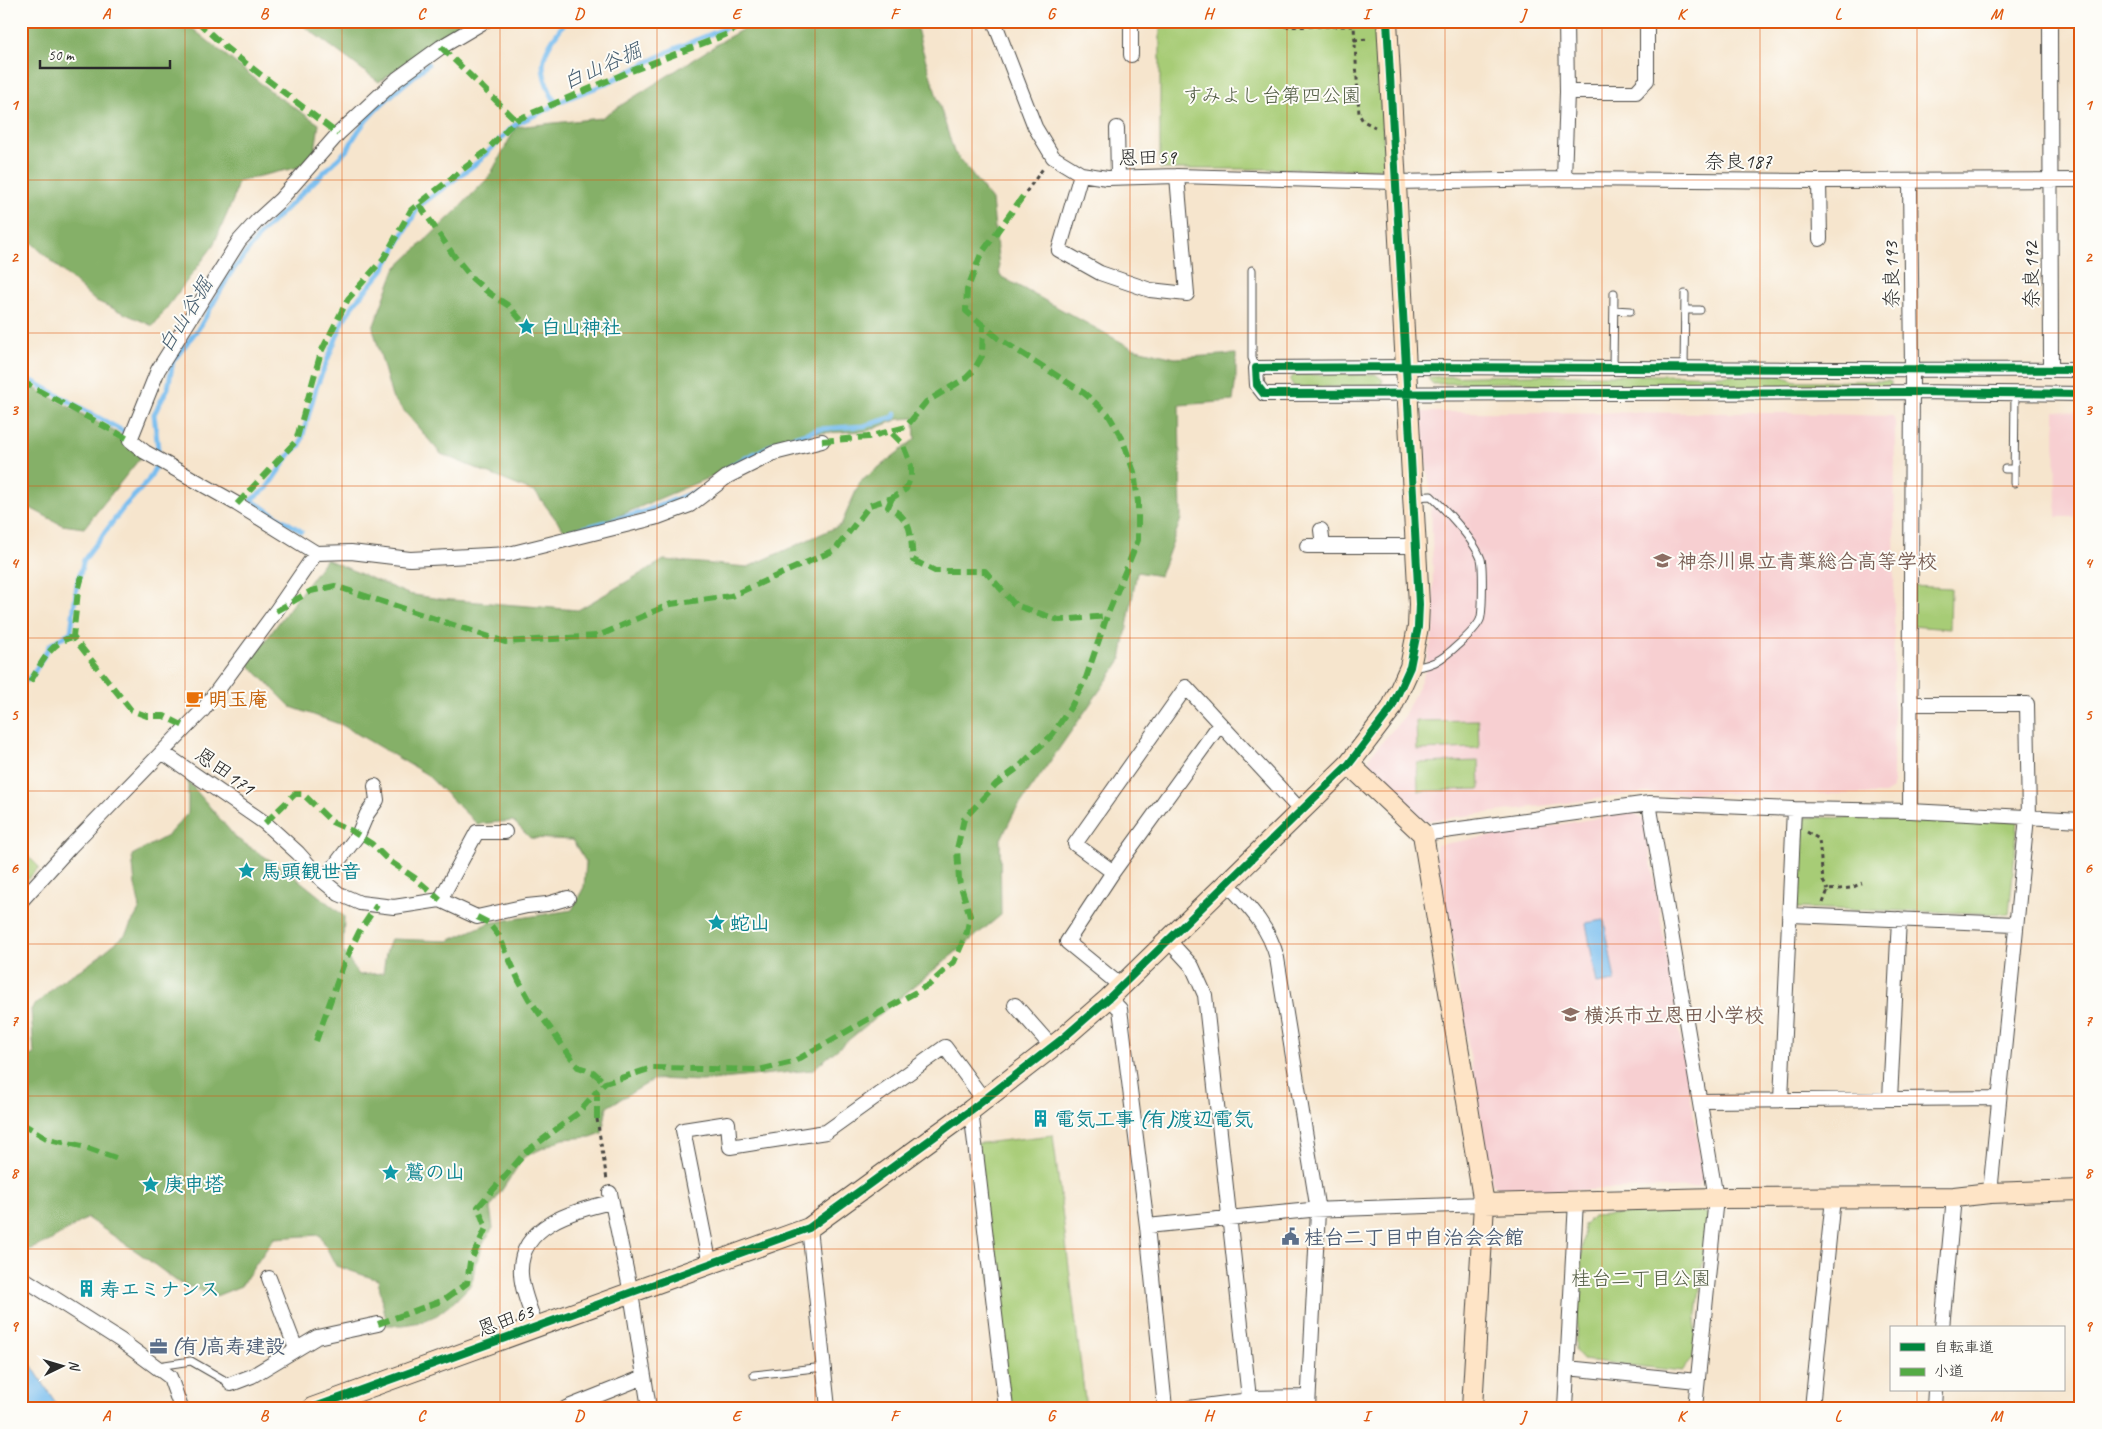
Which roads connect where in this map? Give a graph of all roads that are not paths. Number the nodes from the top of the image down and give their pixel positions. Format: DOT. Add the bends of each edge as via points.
graph roads {
  1 [pos="485,21"];
  2 [pos="994,21"];
  3 [pos="1131,21"];
  4 [pos="1387,21"];
  5 [pos="1566,21"];
  6 [pos="1646,21"];
  7 [pos="2050,21"];
  8 [pos="1131,56"];
  9 [pos="1567,92"];
  10 [pos="1117,128"];
  11 [pos="1081,174"];
  12 [pos="1176,176"];
  13 [pos="1118,177"];
  14 [pos="1564,179"];
  15 [pos="2051,180"];
  16 [pos="2081,180"];
  17 [pos="1819,181"];
  18 [pos="1910,181"];
  19 [pos="1396,182"];
  20 [pos="1820,238"];
  21 [pos="1252,270"];
  22 [pos="1614,293"];
  23 [pos="1685,294"];
  24 [pos="1614,310"];
  25 [pos="1630,310"];
  26 [pos="1685,310"];
  27 [pos="1700,310"];
  28 [pos="1406,367"];
  29 [pos="1256,368"];
  30 [pos="1613,368"];
  31 [pos="1684,368"];
  32 [pos="1912,369"];
  33 [pos="2051,370"];
  34 [pos="2081,370"];
  35 [pos="1912,392"];
  36 [pos="2015,393"];
  37 [pos="1408,394"];
  38 [pos="2081,394"];
  39 [pos="822,440"];
  40 [pos="2004,469"];
  41 [pos="2014,469"];
  42 [pos="2014,483"];
  43 [pos="1414,497"];
  44 [pos="1321,530"];
  45 [pos="1307,546"];
  46 [pos="1323,546"];
  47 [pos="1416,546"];
  48 [pos="316,553"];
  49 [pos="1410,667"];
  50 [pos="1910,704"];
  51 [pos="1220,724"];
  52 [pos="162,752"];
  53 [pos="1350,764"];
  54 [pos="375,786"];
  55 [pos="1649,803"];
  56 [pos="1794,810"];
  57 [pos="1301,811"];
  58 [pos="1910,811"];
  59 [pos="2028,817"];
  60 [pos="2081,820"];
  61 [pos="505,832"];
  62 [pos="1423,834"];
  63 [pos="1113,872"];
  64 [pos="323,881"];
  65 [pos="1228,884"];
  66 [pos="568,898"];
  67 [pos="440,900"];
  68 [pos="21,901"];
  69 [pos="1791,914"];
  70 [pos="1900,918"];
  71 [pos="2015,924"];
  72 [pos="1169,941"];
  73 [pos="1115,992"];
  74 [pos="1015,1005"];
  75 [pos="1036,1007"];
  76 [pos="1025,1016"];
  77 [pos="1052,1047"];
  78 [pos="1998,1098"];
  79 [pos="1890,1099"];
  80 [pos="1781,1100"];
  81 [pos="1701,1101"];
  82 [pos="977,1105"];
  83 [pos="2081,1190"];
  84 [pos="1990,1193"];
  85 [pos="1954,1197"];
  86 [pos="1716,1198"];
  87 [pos="1833,1198"];
  88 [pos="1576,1201"];
  89 [pos="1484,1204"];
  90 [pos="1318,1211"];
  91 [pos="1230,1217"];
  92 [pos="1147,1226"];
  93 [pos="809,1228"];
  94 [pos="710,1265"];
  95 [pos="21,1277"];
  96 [pos="269,1278"];
  97 [pos="631,1293"];
  98 [pos="378,1324"];
  99 [pos="536,1326"];
  100 [pos="1942,1326"];
  101 [pos="296,1350"];
  102 [pos="155,1366"];
  103 [pos="824,1367"];
  104 [pos="1567,1368"];
  105 [pos="754,1375"];
  106 [pos="644,1377"];
  107 [pos="1698,1381"];
  108 [pos="231,1384"];
  109 [pos="1936,1392"];
  110 [pos="1249,1398"];
  111 [pos="1308,1402"];
  112 [pos="181,1408"];
  113 [pos="312,1408"];
  114 [pos="566,1408"];
  115 [pos="649,1408"];
  116 [pos="828,1408"];
  117 [pos="1006,1408"];
  118 [pos="1165,1408"];
  119 [pos="1189,1408"];
  120 [pos="1472,1408"];
  121 [pos="1565,1408"];
  122 [pos="1695,1408"];
  123 [pos="1812,1408"];
  124 [pos="1934,1408"];
  1 -- 48 [label="street" via="441,47 397,79 338,134 239,241 158,370 130,440"];
  2 -- 11 [label="street, 恩田59" via="1035,127 1053,157"];
  3 -- 8 [label="street"];
  4 -- 19 [label="street, 恩田63"];
  5 -- 9 [label="street"];
  6 -- 9 [label="street" via="1647,80 1636,92"];
  7 -- 15 [label="street, 奈良192"];
  9 -- 14 [label="street"];
  10 -- 13 [label="street"];
  11 -- 12 [label="street" via="1059,250 1100,273 1150,290 1187,294"];
  11 -- 13 [label="street, 恩田59"];
  12 -- 13 [label="street, 恩田59"];
  12 -- 19 [label="street, 恩田59"];
  14 -- 17 [label="street, 奈良187"];
  14 -- 19 [label="street, 奈良187"];
  15 -- 16 [label="street, 奈良187"];
  15 -- 18 [label="street, 奈良187"];
  15 -- 33 [label="street, 奈良192"];
  17 -- 18 [label="street, 奈良187"];
  17 -- 20 [label="street"];
  18 -- 32 [label="street, 奈良193"];
  19 -- 28 [label="street, 恩田63"];
  21 -- 29 [label="lane" via="1252,358"];
  22 -- 24 [label="lane"];
  23 -- 26 [label="lane"];
  24 -- 25 [label="lane"];
  24 -- 30 [label="lane"];
  26 -- 27 [label="lane"];
  26 -- 31 [label="lane"];
  28 -- 29 [label="street"];
  28 -- 30 [label="street"];
  28 -- 37 [label="street, 恩田63"];
  29 -- 37 [label="street" via="1257,385 1264,394"];
  30 -- 31 [label="street"];
  31 -- 32 [label="street"];
  32 -- 33 [label="street"];
  32 -- 35 [label="street, 奈良193"];
  33 -- 34 [label="street"];
  35 -- 36 [label="street"];
  35 -- 37 [label="street"];
  35 -- 50 [label="street, 奈良193"];
  36 -- 38 [label="street"];
  36 -- 41 [label="lane"];
  37 -- 43 [label="street, 恩田63"];
  39 -- 48 [label="street" via="767,456 728,476 690,505 509,554 410,559 352,552"];
  40 -- 41 [label="lane"];
  41 -- 42 [label="lane"];
  43 -- 47 [label="street, 恩田63"];
  43 -- 49 [label="lane" via="1430,496 1448,512 1471,543 1481,559 1482,592 1481,620 1468,634 1436,662"];
  44 -- 46 [label="street"];
  45 -- 46 [label="street"];
  46 -- 47 [label="street"];
  47 -- 49 [label="street, 恩田63" via="1418,627"];
  48 -- 52 [label="street" via="203,710"];
  49 -- 53 [label="street, 恩田63" via="1391,709"];
  50 -- 58 [label="street, 奈良193"];
  50 -- 59 [label="street" via="2027,704"];
  51 -- 57 [label="street"];
  51 -- 63 [label="street"];
  51 -- 63 [label="street" via="1186,688 1075,844"];
  52 -- 64 [label="street, 恩田171" via="265,823"];
  52 -- 68 [label="street"];
  53 -- 57 [label="street, 恩田63"];
  53 -- 62 [label="street"];
  54 -- 64 [label="street" via="377,800 358,835"];
  55 -- 56 [label="street"];
  55 -- 62 [label="street"];
  55 -- 81 [label="street"];
  56 -- 58 [label="street"];
  56 -- 69 [label="street"];
  57 -- 65 [label="street, 恩田63"];
  58 -- 59 [label="street"];
  59 -- 60 [label="street"];
  59 -- 71 [label="street"];
  61 -- 67 [label="street" via="477,832"];
  62 -- 89 [label="street"];
  63 -- 73 [label="street" via="1067,942"];
  64 -- 67 [label="street, 恩田171" via="338,894 360,903 394,907"];
  65 -- 72 [label="street, 恩田63"];
  65 -- 90 [label="street" via="1262,923 1277,958"];
  66 -- 67 [label="street" via="477,917"];
  69 -- 70 [label="street"];
  69 -- 80 [label="street"];
  70 -- 71 [label="street"];
  70 -- 79 [label="street"];
  71 -- 78 [label="street"];
  72 -- 73 [label="street, 恩田63"];
  72 -- 91 [label="street" via="1192,966 1205,995"];
  73 -- 77 [label="street, 恩田63"];
  73 -- 92 [label="street" via="1120,1009"];
  74 -- 76 [label="street"];
  75 -- 76 [label="street"];
  76 -- 77 [label="street"];
  77 -- 82 [label="street, 恩田63"];
  78 -- 79 [label="street"];
  78 -- 84 [label="street"];
  79 -- 80 [label="street"];
  80 -- 81 [label="street"];
  81 -- 86 [label="street"];
  82 -- 93 [label="street, 恩田63"];
  82 -- 94 [label="street" via="945,1048 826,1132 730,1147 728,1123 683,1130"];
  82 -- 117 [label="street"];
  83 -- 84 [label="street"];
  84 -- 85 [label="street"];
  85 -- 87 [label="street"];
  85 -- 100 [label="street"];
  86 -- 87 [label="street"];
  86 -- 88 [label="street"];
  86 -- 107 [label="street"];
  87 -- 123 [label="street"];
  88 -- 89 [label="street"];
  88 -- 104 [label="street"];
  89 -- 90 [label="street"];
  89 -- 120 [label="street"];
  90 -- 91 [label="street"];
  90 -- 111 [label="street"];
  91 -- 92 [label="street"];
  91 -- 110 [label="street"];
  92 -- 118 [label="street"];
  93 -- 94 [label="street, 恩田63"];
  93 -- 103 [label="street"];
  94 -- 97 [label="street, 恩田63 / 恩田63"];
  95 -- 102 [label="street"];
  96 -- 101 [label="street"];
  97 -- 99 [label="street, 恩田63 / 恩田63"];
  97 -- 99 [label="street" via="611,1198 562,1215 537,1234 525,1251 521,1275"];
  97 -- 106 [label="street"];
  98 -- 101 [label="street" via="317,1337"];
  99 -- 113 [label="street, 恩田63 / 恩田63"];
  101 -- 108 [label="street" via="252,1376"];
  102 -- 108 [label="lane" via="191,1360"];
  102 -- 112 [label="street" via="170,1377"];
  103 -- 105 [label="lane"];
  103 -- 116 [label="street"];
  104 -- 107 [label="street"];
  104 -- 121 [label="street"];
  106 -- 114 [label="street"];
  106 -- 115 [label="street"];
  107 -- 122 [label="street"];
  109 -- 124 [label="street"];
  110 -- 111 [label="street"];
  110 -- 119 [label="street" via="1242,1402"];
}
